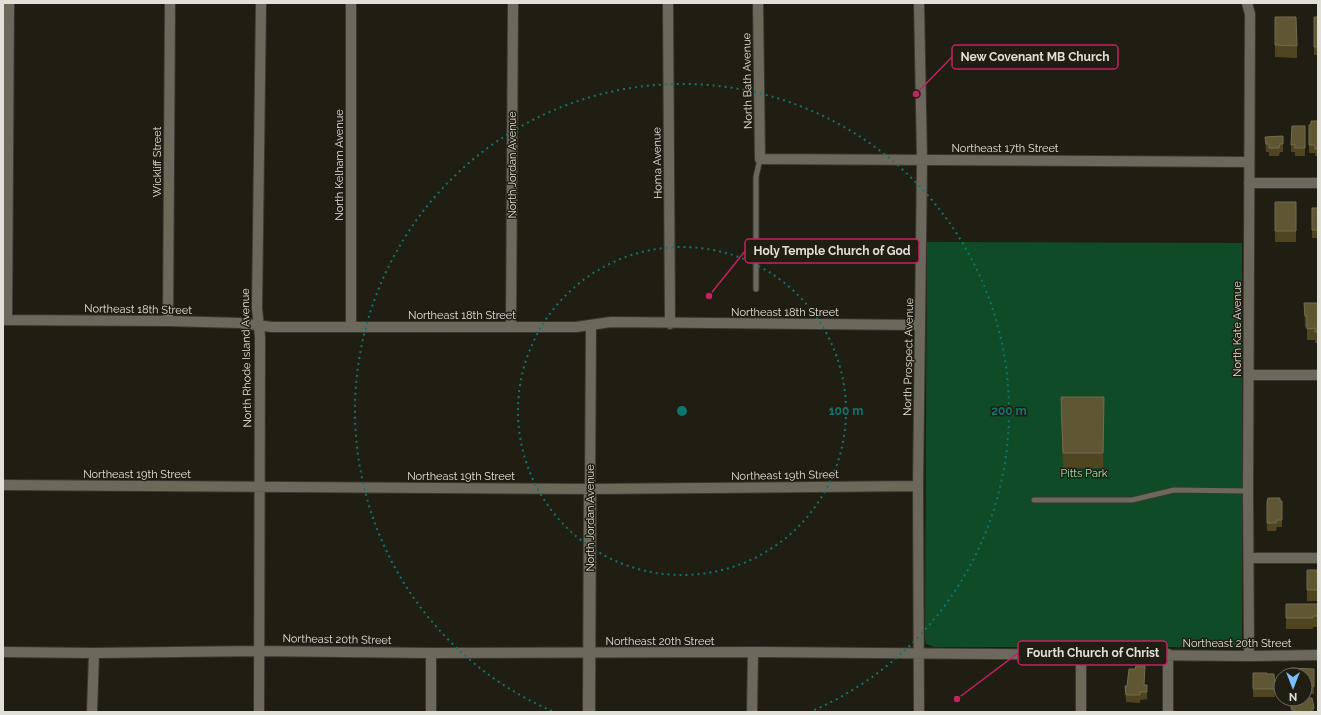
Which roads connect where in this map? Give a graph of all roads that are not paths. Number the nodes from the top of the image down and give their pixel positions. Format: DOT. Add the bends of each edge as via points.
graph roads {
  1 [pos="9,3"];
  2 [pos="170,3"];
  3 [pos="261,3"];
  4 [pos="351,3"];
  5 [pos="513,3"];
  6 [pos="668,3"];
  7 [pos="758,3"];
  8 [pos="919,3"];
  9 [pos="1247,3"];
  10 [pos="760,159"];
  11 [pos="922,160"];
  12 [pos="1249,162"];
  13 [pos="1249,183"];
  14 [pos="1318,184"];
  15 [pos="756,289"];
  16 [pos="5,320"];
  17 [pos="168,321"];
  18 [pos="670,324"];
  19 [pos="259,325"];
  20 [pos="591,325"];
  21 [pos="920,325"];
  22 [pos="351,327"];
  23 [pos="511,327"];
  24 [pos="1249,375"];
  25 [pos="1318,375"];
  26 [pos="3,485"];
  27 [pos="918,486"];
  28 [pos="259,487"];
  29 [pos="590,488"];
  30 [pos="1248,491"];
  31 [pos="1034,500"];
  32 [pos="1248,558"];
  33 [pos="1318,558"];
  34 [pos="259,651"];
  35 [pos="3,652"];
  36 [pos="753,652"];
  37 [pos="94,653"];
  38 [pos="431,653"];
  39 [pos="589,653"];
  40 [pos="920,654"];
  41 [pos="1168,654"];
  42 [pos="1081,655"];
  43 [pos="1318,655"];
  44 [pos="1249,656"];
  45 [pos="92,712"];
  46 [pos="258,712"];
  47 [pos="431,712"];
  48 [pos="589,712"];
  49 [pos="752,712"];
  50 [pos="919,712"];
  51 [pos="1081,712"];
  52 [pos="1168,712"];
  1 -- 16 [label="street"];
  2 -- 17 [label="street, Wickliff Street"];
  3 -- 19 [label="street, North Rhode Island Avenue" via="257,308"];
  4 -- 22 [label="street, North Kelham Avenue"];
  5 -- 23 [label="street, North Jordan Avenue"];
  6 -- 18 [label="street, Homa Avenue"];
  7 -- 10 [label="street, North Bath Avenue"];
  8 -- 11 [label="street, North Prospect Avenue"];
  9 -- 12 [label="street, North Kate Avenue" via="1250,14"];
  10 -- 11 [label="street, Northeast 17th Street"];
  10 -- 15 [label="lane" via="756,176"];
  11 -- 12 [label="street, Northeast 17th Street"];
  11 -- 21 [label="street, North Prospect Avenue"];
  12 -- 13 [label="street, North Kate Avenue"];
  13 -- 14 [label="street"];
  13 -- 24 [label="street, North Kate Avenue"];
  16 -- 17 [label="street, Northeast 18th Street"];
  17 -- 19 [label="street, Northeast 18th Street"];
  18 -- 20 [label="street, Northeast 18th Street" via="611,322"];
  18 -- 21 [label="street, Northeast 18th Street"];
  19 -- 22 [label="street, Northeast 18th Street"];
  19 -- 28 [label="street, North Rhode Island Avenue"];
  20 -- 23 [label="street, Northeast 18th Street"];
  20 -- 29 [label="street, North Jordan Avenue"];
  21 -- 27 [label="street, North Prospect Avenue"];
  22 -- 23 [label="street, Northeast 18th Street"];
  24 -- 25 [label="street"];
  24 -- 30 [label="street, North Kate Avenue"];
  26 -- 28 [label="street, Northeast 19th Street"];
  27 -- 29 [label="street, Northeast 19th Street"];
  27 -- 40 [label="street, North Prospect Avenue"];
  28 -- 29 [label="street, Northeast 19th Street"];
  28 -- 34 [label="street, North Rhode Island Avenue"];
  29 -- 39 [label="street, North Jordan Avenue"];
  30 -- 31 [label="lane" via="1174,490 1132,500"];
  30 -- 32 [label="street, North Kate Avenue"];
  32 -- 33 [label="street"];
  32 -- 44 [label="street, North Kate Avenue"];
  34 -- 37 [label="street, Northeast 20th Street"];
  34 -- 38 [label="street, Northeast 20th Street"];
  34 -- 46 [label="street, North Rhode Island Avenue"];
  35 -- 37 [label="street, Northeast 20th Street"];
  36 -- 39 [label="street, Northeast 20th Street"];
  36 -- 40 [label="street, Northeast 20th Street"];
  36 -- 49 [label="street"];
  37 -- 45 [label="street"];
  38 -- 39 [label="street, Northeast 20th Street"];
  38 -- 47 [label="street"];
  39 -- 48 [label="street, North Jordan Avenue"];
  40 -- 42 [label="street, Northeast 20th Street"];
  40 -- 50 [label="street, North Prospect Avenue"];
  41 -- 42 [label="street, Northeast 20th Street"];
  41 -- 44 [label="street, Northeast 20th Street"];
  41 -- 52 [label="street"];
  42 -- 51 [label="street"];
  43 -- 44 [label="street, Northeast 20th Street"];
}
